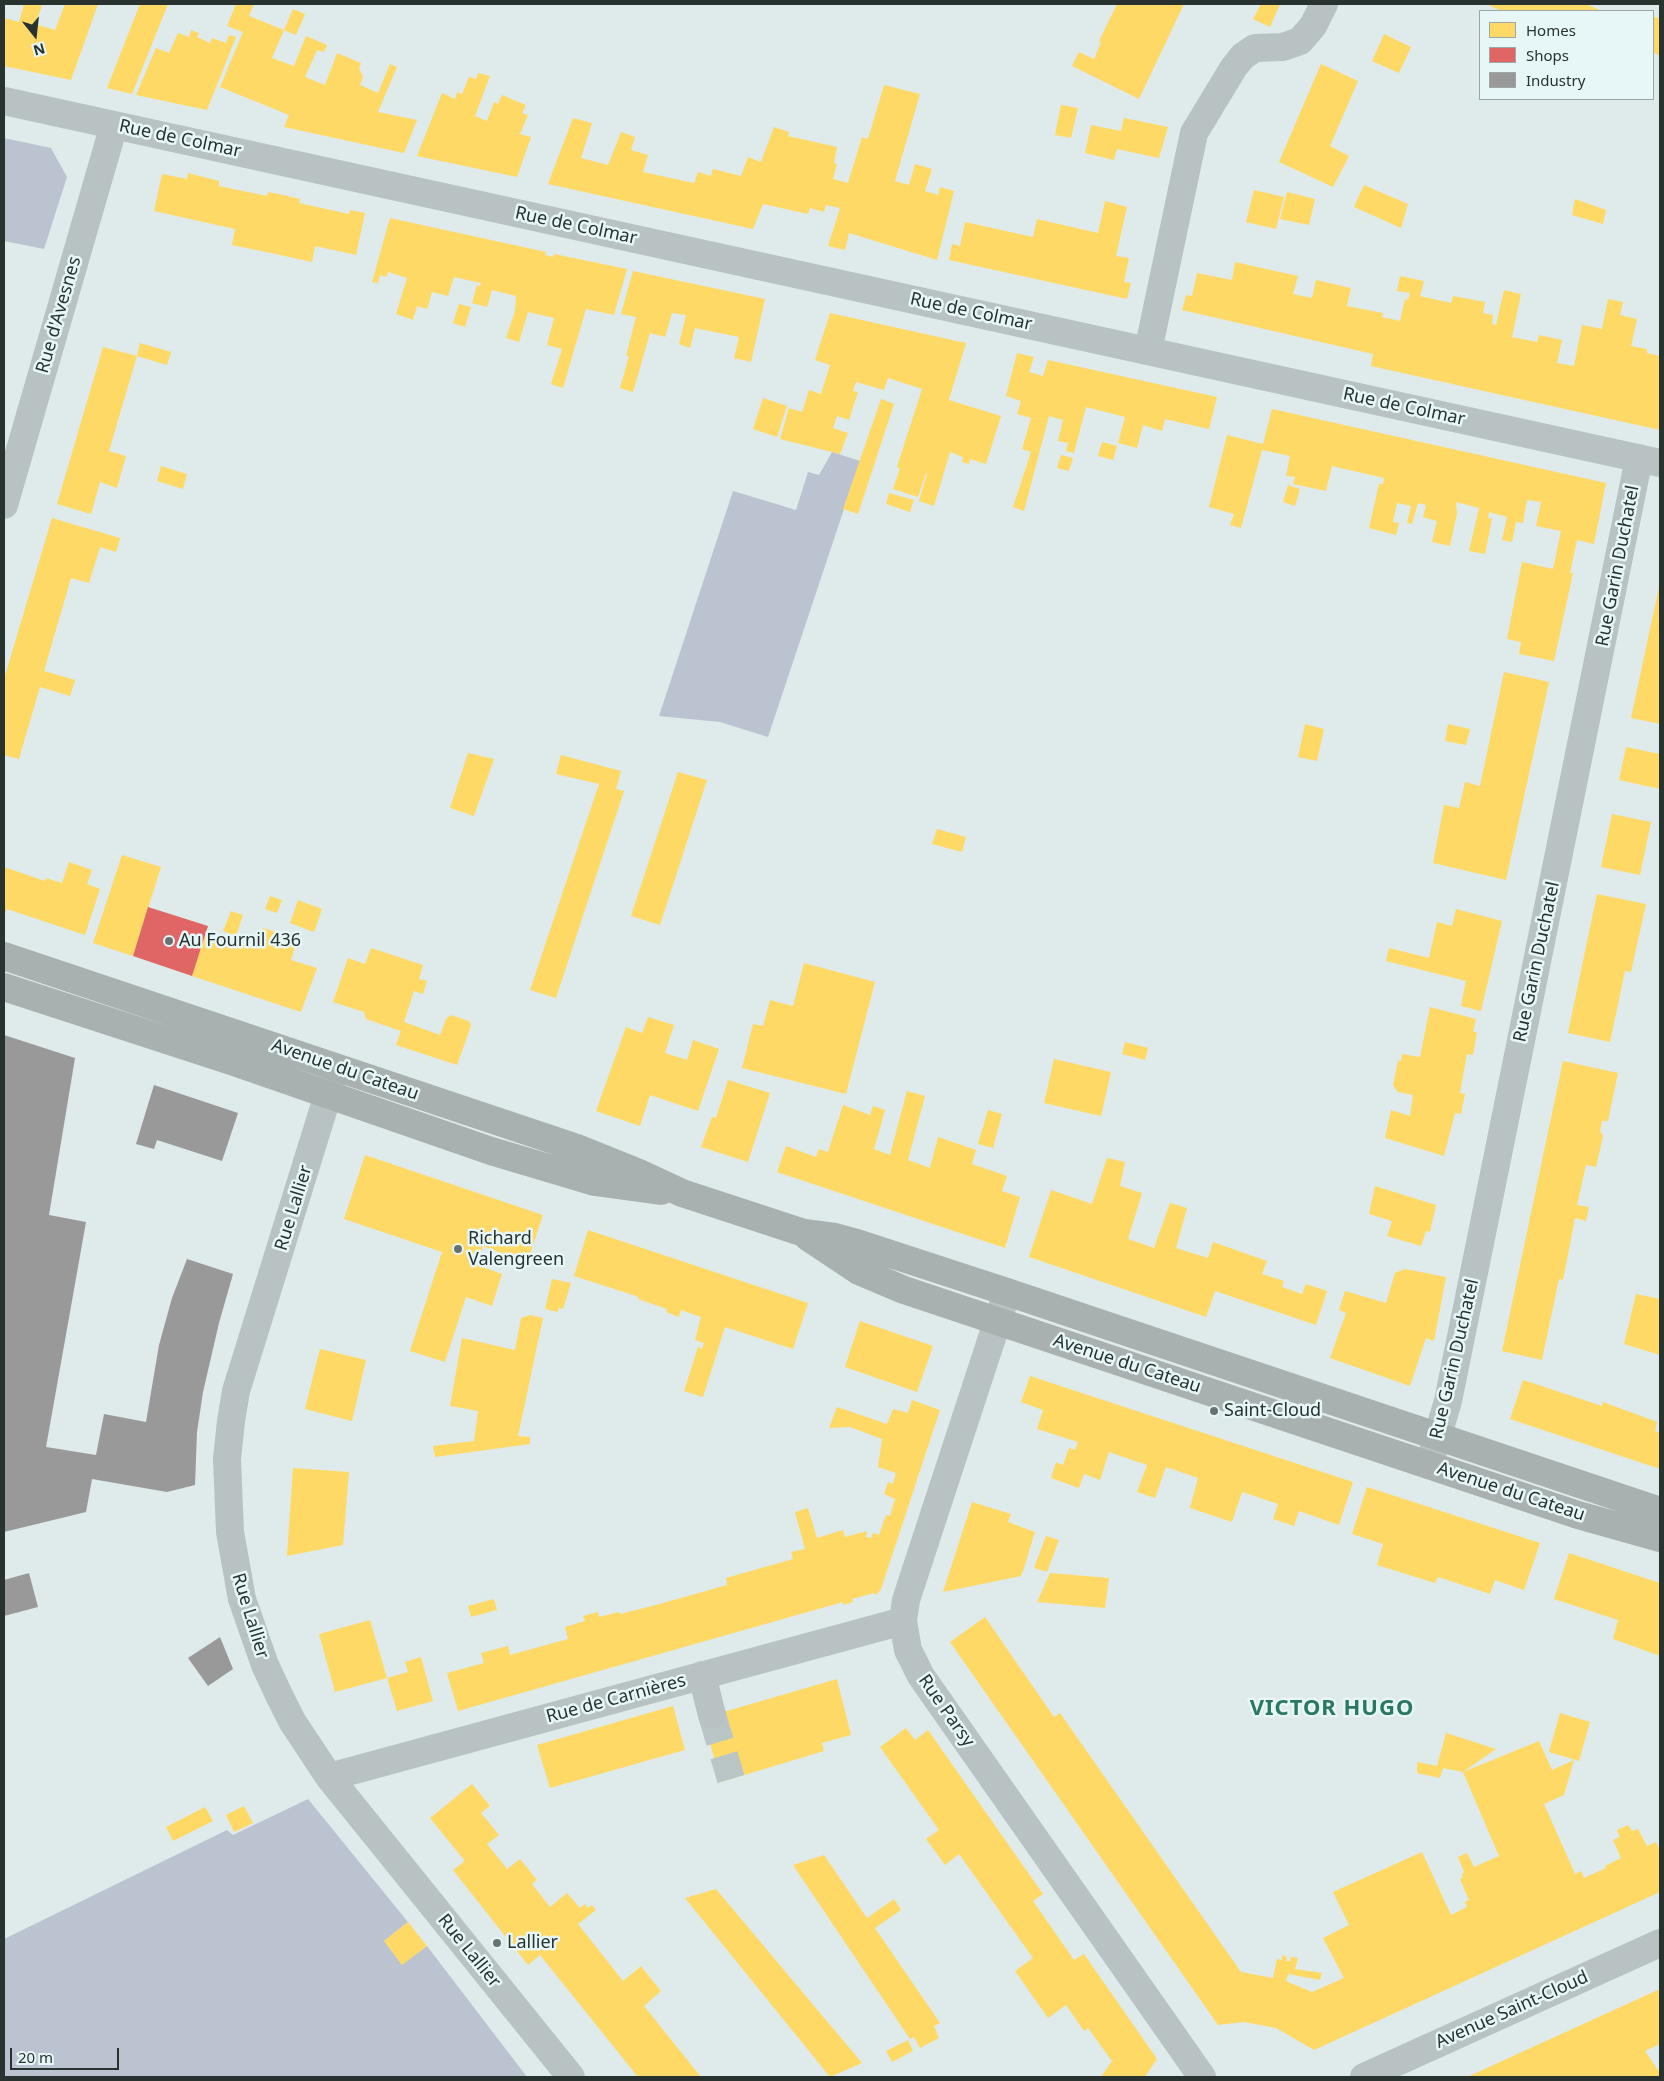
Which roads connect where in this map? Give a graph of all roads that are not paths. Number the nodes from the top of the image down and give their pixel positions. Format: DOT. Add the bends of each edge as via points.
graph roads {
  1 [pos="1324,4"];
  2 [pos="4,101"];
  3 [pos="114,125"];
  4 [pos="1148,351"];
  5 [pos="1650,460"];
  6 [pos="4,505"];
  7 [pos="4,956"];
  8 [pos="4,987"];
  9 [pos="337,1068"];
  10 [pos="328,1095"];
  11 [pos="682,1193"];
  12 [pos="804,1233"];
  13 [pos="1008,1292"];
  14 [pos="999,1322"];
  15 [pos="1438,1437"];
  16 [pos="1429,1465"];
  17 [pos="1660,1511"];
  18 [pos="1660,1538"];
  19 [pos="903,1621"];
  20 [pos="702,1676"];
  21 [pos="712,1715"];
  22 [pos="329,1777"];
  23 [pos="1660,1943"];
  24 [pos="571,2077"];
  25 [pos="1202,2077"];
  26 [pos="1364,2077"];
  1 -- 4 [label="street" via="1313,26 1300,40 1283,47 1255,48 1243,56 1194,133"];
  2 -- 3 [label="street, Rue de Colmar"];
  3 -- 4 [label="street, Rue de Colmar"];
  3 -- 6 [label="street, Rue d'Avesnes"];
  4 -- 5 [label="street, Rue de Colmar"];
  5 -- 15 [label="street, Rue Garin Duchatel"];
  7 -- 9 [label="main road, Avenue du Cateau"];
  8 -- 10 [label="main road, Avenue du Cateau"];
  9 -- 10 [label="street, Rue Lallier"];
  9 -- 11 [label="main road, Avenue du Cateau" via="577,1148 640,1172"];
  10 -- 11 [label="main road, Avenue du Cateau" via="491,1151 595,1182"];
  10 -- 22 [label="street, Rue Lallier" via="236,1391 228,1459 228,1494 235,1567 252,1633 292,1721"];
  11 -- 12 [label="main road, Avenue du Cateau"];
  12 -- 13 [label="main road, Avenue du Cateau" via="857,1243"];
  12 -- 14 [label="main road, Avenue du Cateau" via="877,1280"];
  13 -- 14 [label="street, Rue Parsy"];
  13 -- 15 [label="main road, Avenue du Cateau"];
  14 -- 16 [label="main road, Avenue du Cateau"];
  14 -- 19 [label="street, Rue Parsy" via="906,1600"];
  15 -- 16 [label="street, Rue Garin Duchatel"];
  15 -- 17 [label="main road, Avenue du Cateau"];
  16 -- 18 [label="main road, Avenue du Cateau" via="1585,1517"];
  19 -- 20 [label="street, Rue de Carnières"];
  19 -- 25 [label="street, Rue Parsy" via="908,1650 921,1676"];
  20 -- 21 [label="street"];
  20 -- 22 [label="street, Rue de Carnières"];
  22 -- 24 [label="street, Rue Lallier"];
  23 -- 26 [label="street, Avenue Saint-Cloud"];
}
